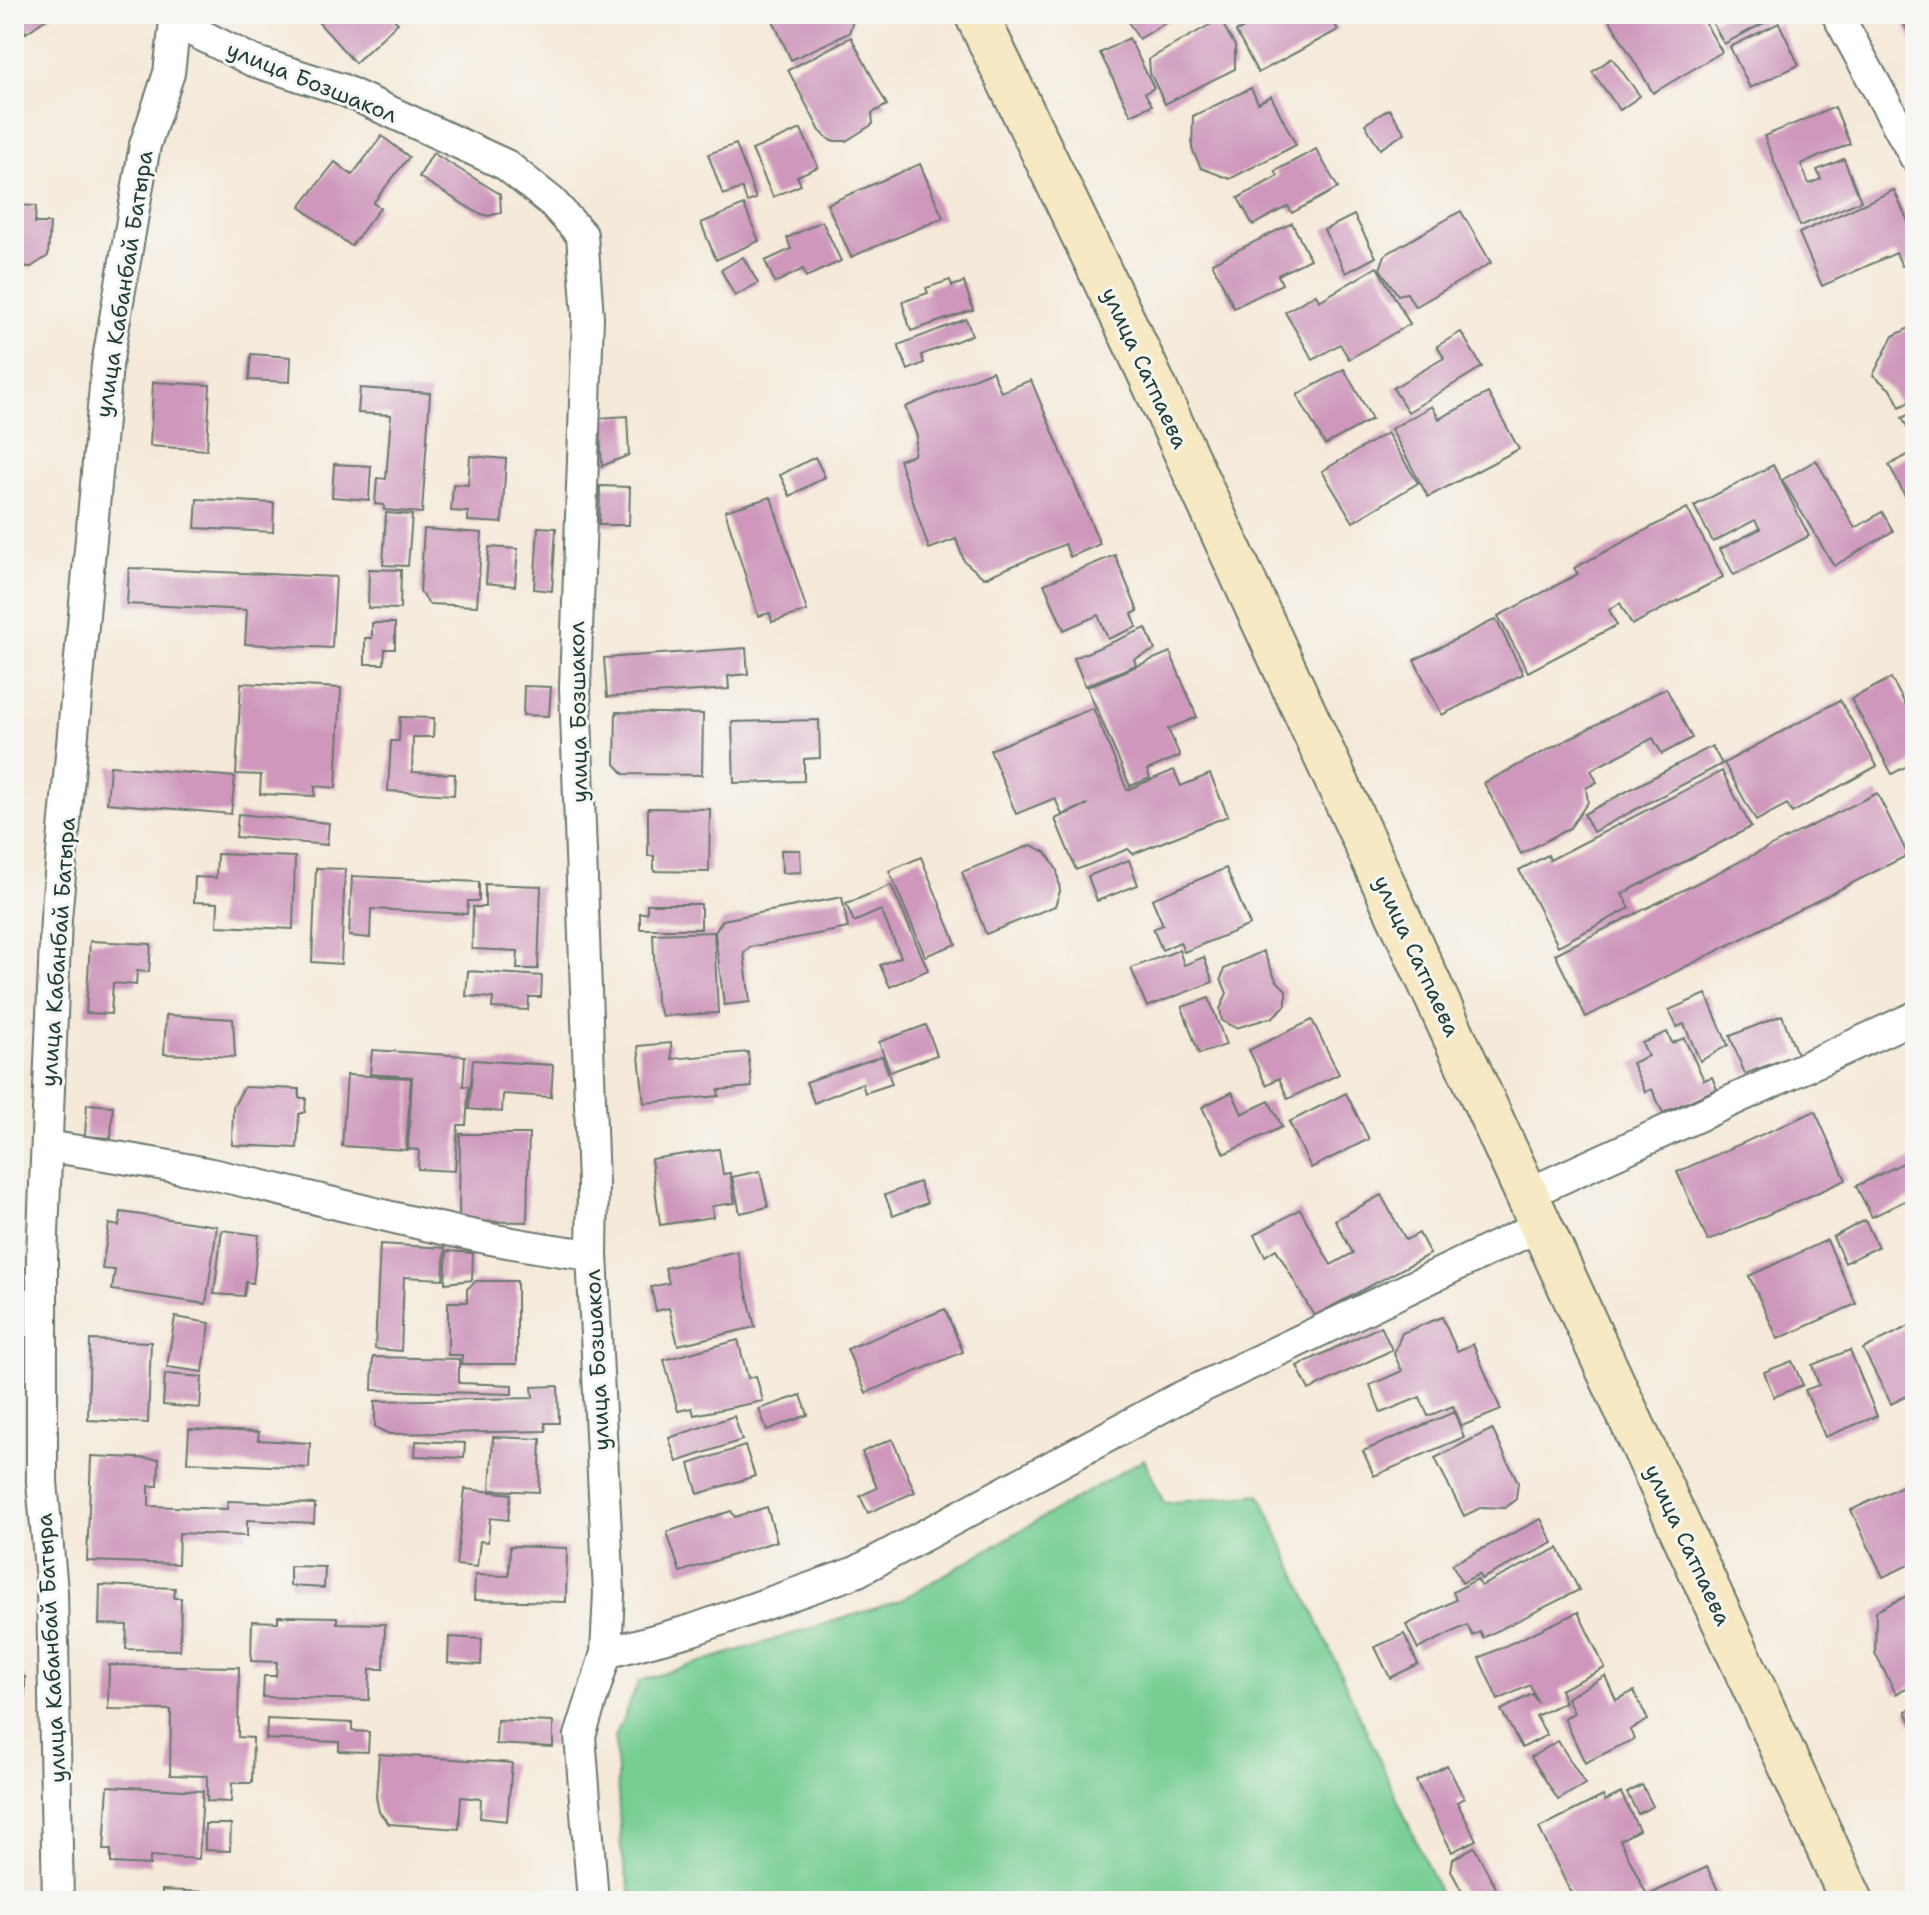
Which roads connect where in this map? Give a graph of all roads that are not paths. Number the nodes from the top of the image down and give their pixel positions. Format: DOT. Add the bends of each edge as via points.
graph roads {
  1 [pos="976,14"];
  2 [pos="1837,14"];
  3 [pos="173,18"];
  4 [pos="1915,157"];
  5 [pos="1915,1017"];
  6 [pos="47,1146"];
  7 [pos="1534,1209"];
  8 [pos="592,1255"];
  9 [pos="606,1653"];
  10 [pos="58,1901"];
  11 [pos="593,1901"];
  12 [pos="1852,1901"];
  1 -- 7 [label="street, улица Сатпаева" via="1144,364"];
  2 -- 4 [label="street"];
  3 -- 6 [label="street, улица Кабанбай Батыра" via="169,73 145,145 107,365 56,918"];
  3 -- 8 [label="street, улица Бозшакол" via="253,61 341,89 506,165 582,235 588,317 575,688"];
  5 -- 7 [label="street"];
  6 -- 8 [label="street" via="213,1174 389,1218"];
  6 -- 10 [label="street, улица Кабанбай Батыра" via="42,1482 53,1607"];
  7 -- 9 [label="street" via="856,1572 692,1630"];
  7 -- 12 [label="street, улица Сатпаева"];
  8 -- 9 [label="street, улица Бозшакол" via="609,1593"];
  9 -- 11 [label="street, улица Бозшакол" via="580,1736"];
}
